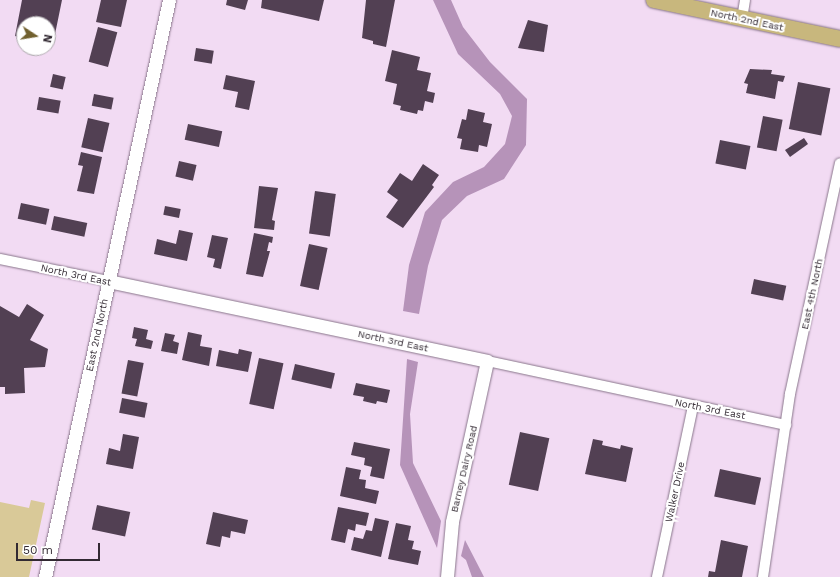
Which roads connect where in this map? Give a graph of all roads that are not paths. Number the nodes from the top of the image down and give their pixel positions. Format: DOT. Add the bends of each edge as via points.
graph roads {
  1 [pos="169,0"];
  2 [pos="654,0"];
  3 [pos="745,0"];
  4 [pos="742,19"];
  5 [pos="840,40"];
  6 [pos="840,163"];
  7 [pos="0,259"];
  8 [pos="108,281"];
  9 [pos="487,361"];
  10 [pos="693,406"];
  11 [pos="786,425"];
  12 [pos="45,577"];
  13 [pos="447,577"];
  14 [pos="657,577"];
  15 [pos="763,577"];
  1 -- 8 [label="street, East 2nd North"];
  2 -- 4 [label="main road, North 2nd East"];
  3 -- 4 [label="street"];
  4 -- 5 [label="main road, North 2nd East"];
  6 -- 11 [label="street, East 4th North" via="790,394"];
  7 -- 8 [label="street, North 3rd East"];
  8 -- 9 [label="street, North 3rd East"];
  8 -- 12 [label="street, East 2nd North"];
  9 -- 10 [label="street, North 3rd East"];
  9 -- 13 [label="street, Barney Dairy Road" via="452,522"];
  10 -- 11 [label="street, North 3rd East"];
  10 -- 14 [label="street, Walker Drive"];
  11 -- 15 [label="street, East 4th North"];
}
